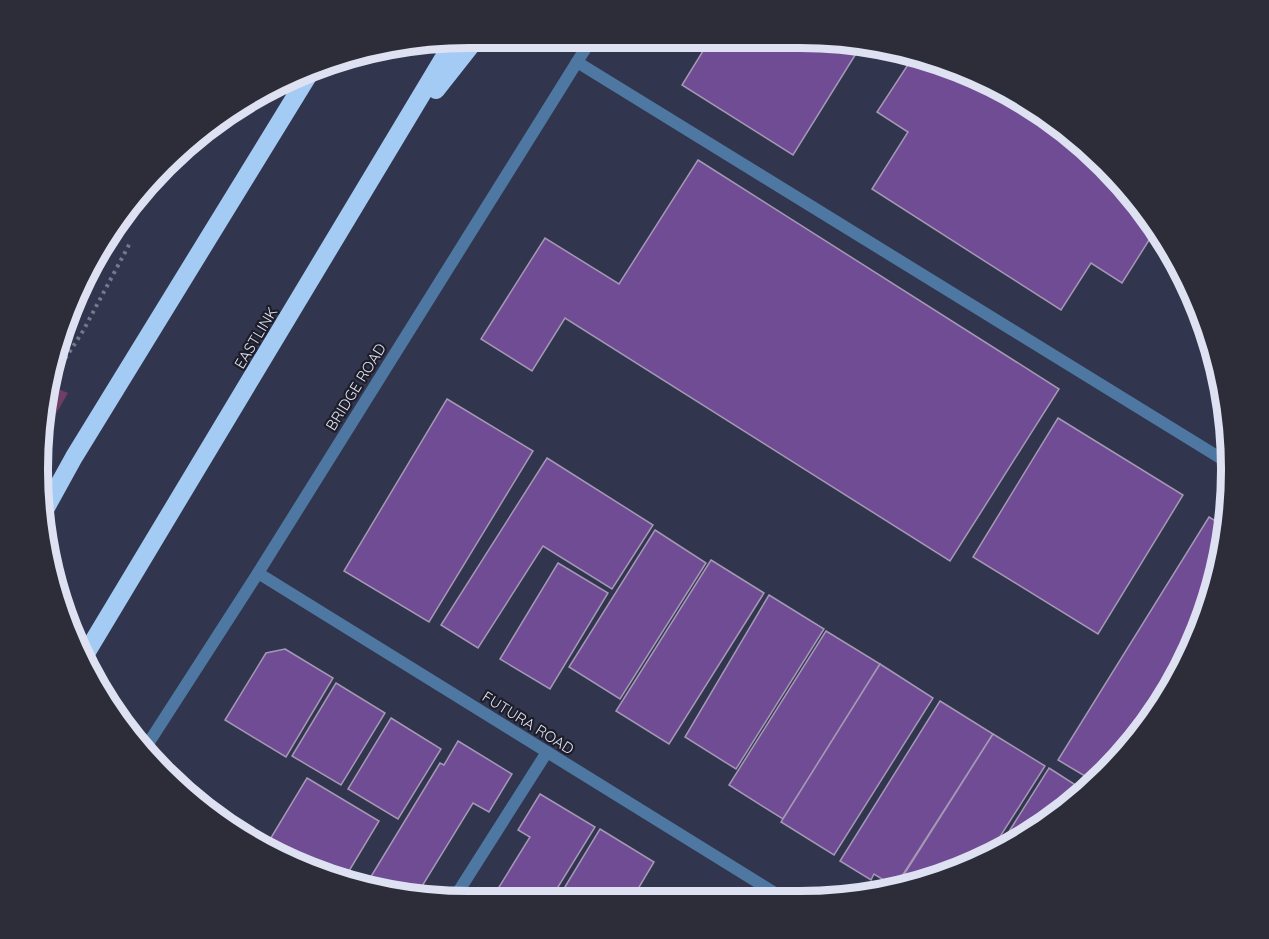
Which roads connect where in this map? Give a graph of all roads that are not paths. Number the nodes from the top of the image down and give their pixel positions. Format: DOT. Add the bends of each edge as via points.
graph roads {
  1 [pos="469,48"];
  2 [pos="586,48"];
  3 [pos="449,49"];
  4 [pos="577,62"];
  5 [pos="305,82"];
  6 [pos="386,156"];
  7 [pos="1221,458"];
  8 [pos="49,501"];
  9 [pos="258,573"];
  10 [pos="88,650"];
  11 [pos="149,742"];
  12 [pos="547,752"];
  13 [pos="459,891"];
  14 [pos="772,891"];
  1 -- 6 [label="highway"];
  2 -- 4 [label="street, BRIDGE ROAD"];
  3 -- 6 [label="highway, EASTLINK"];
  4 -- 7 [label="street"];
  4 -- 9 [label="street, BRIDGE ROAD"];
  5 -- 8 [label="highway"];
  6 -- 10 [label="highway, EASTLINK"];
  9 -- 11 [label="street, BRIDGE ROAD"];
  9 -- 12 [label="street, FUTURA ROAD"];
  12 -- 13 [label="street"];
  12 -- 14 [label="street, FUTURA ROAD"];
}
